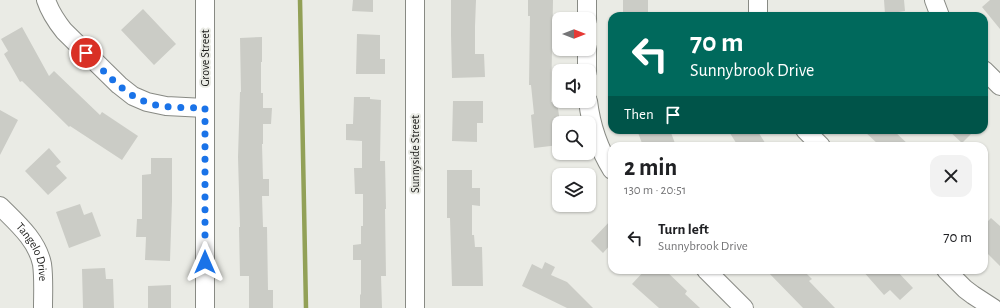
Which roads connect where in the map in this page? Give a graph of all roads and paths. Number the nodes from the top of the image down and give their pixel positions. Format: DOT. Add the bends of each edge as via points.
graph roads {
  1 [pos="46,0"];
  2 [pos="205,0"];
  3 [pos="415,0"];
  4 [pos="586,0"];
  5 [pos="758,0"];
  6 [pos="934,0"];
  7 [pos="587,12"];
  8 [pos="758,12"];
  9 [pos="938,12"];
  10 [pos="988,74"];
  11 [pos="1000,86"];
  12 [pos="205,108"];
  13 [pos="589,108"];
  14 [pos="809,134"];
  15 [pos="817,142"];
  16 [pos="608,162"];
  17 [pos="0,206"];
  18 [pos="710,274"];
  19 [pos="950,274"];
  20 [pos="43,308"];
  21 [pos="205,308"];
  22 [pos="415,308"];
  23 [pos="744,308"];
  24 [pos="993,308"];
  1 -- 12 [label="street" via="50,12 64,31 133,96 166,106"];
  2 -- 12 [label="street, Grove Street"];
  3 -- 22 [label="street, Sunnyside Street"];
  4 -- 7 [label="street"];
  5 -- 8 [label="street"];
  6 -- 9 [label="street"];
  10 -- 11 [label="street"];
  12 -- 21 [label="street, Grove Street"];
  13 -- 16 [label="street" via="595,134"];
  14 -- 15 [label="street"];
  17 -- 20 [label="street, Tangelo Drive" via="34,243 42,264"];
  18 -- 23 [label="street"];
  19 -- 24 [label="street" via="965,289"];
}
